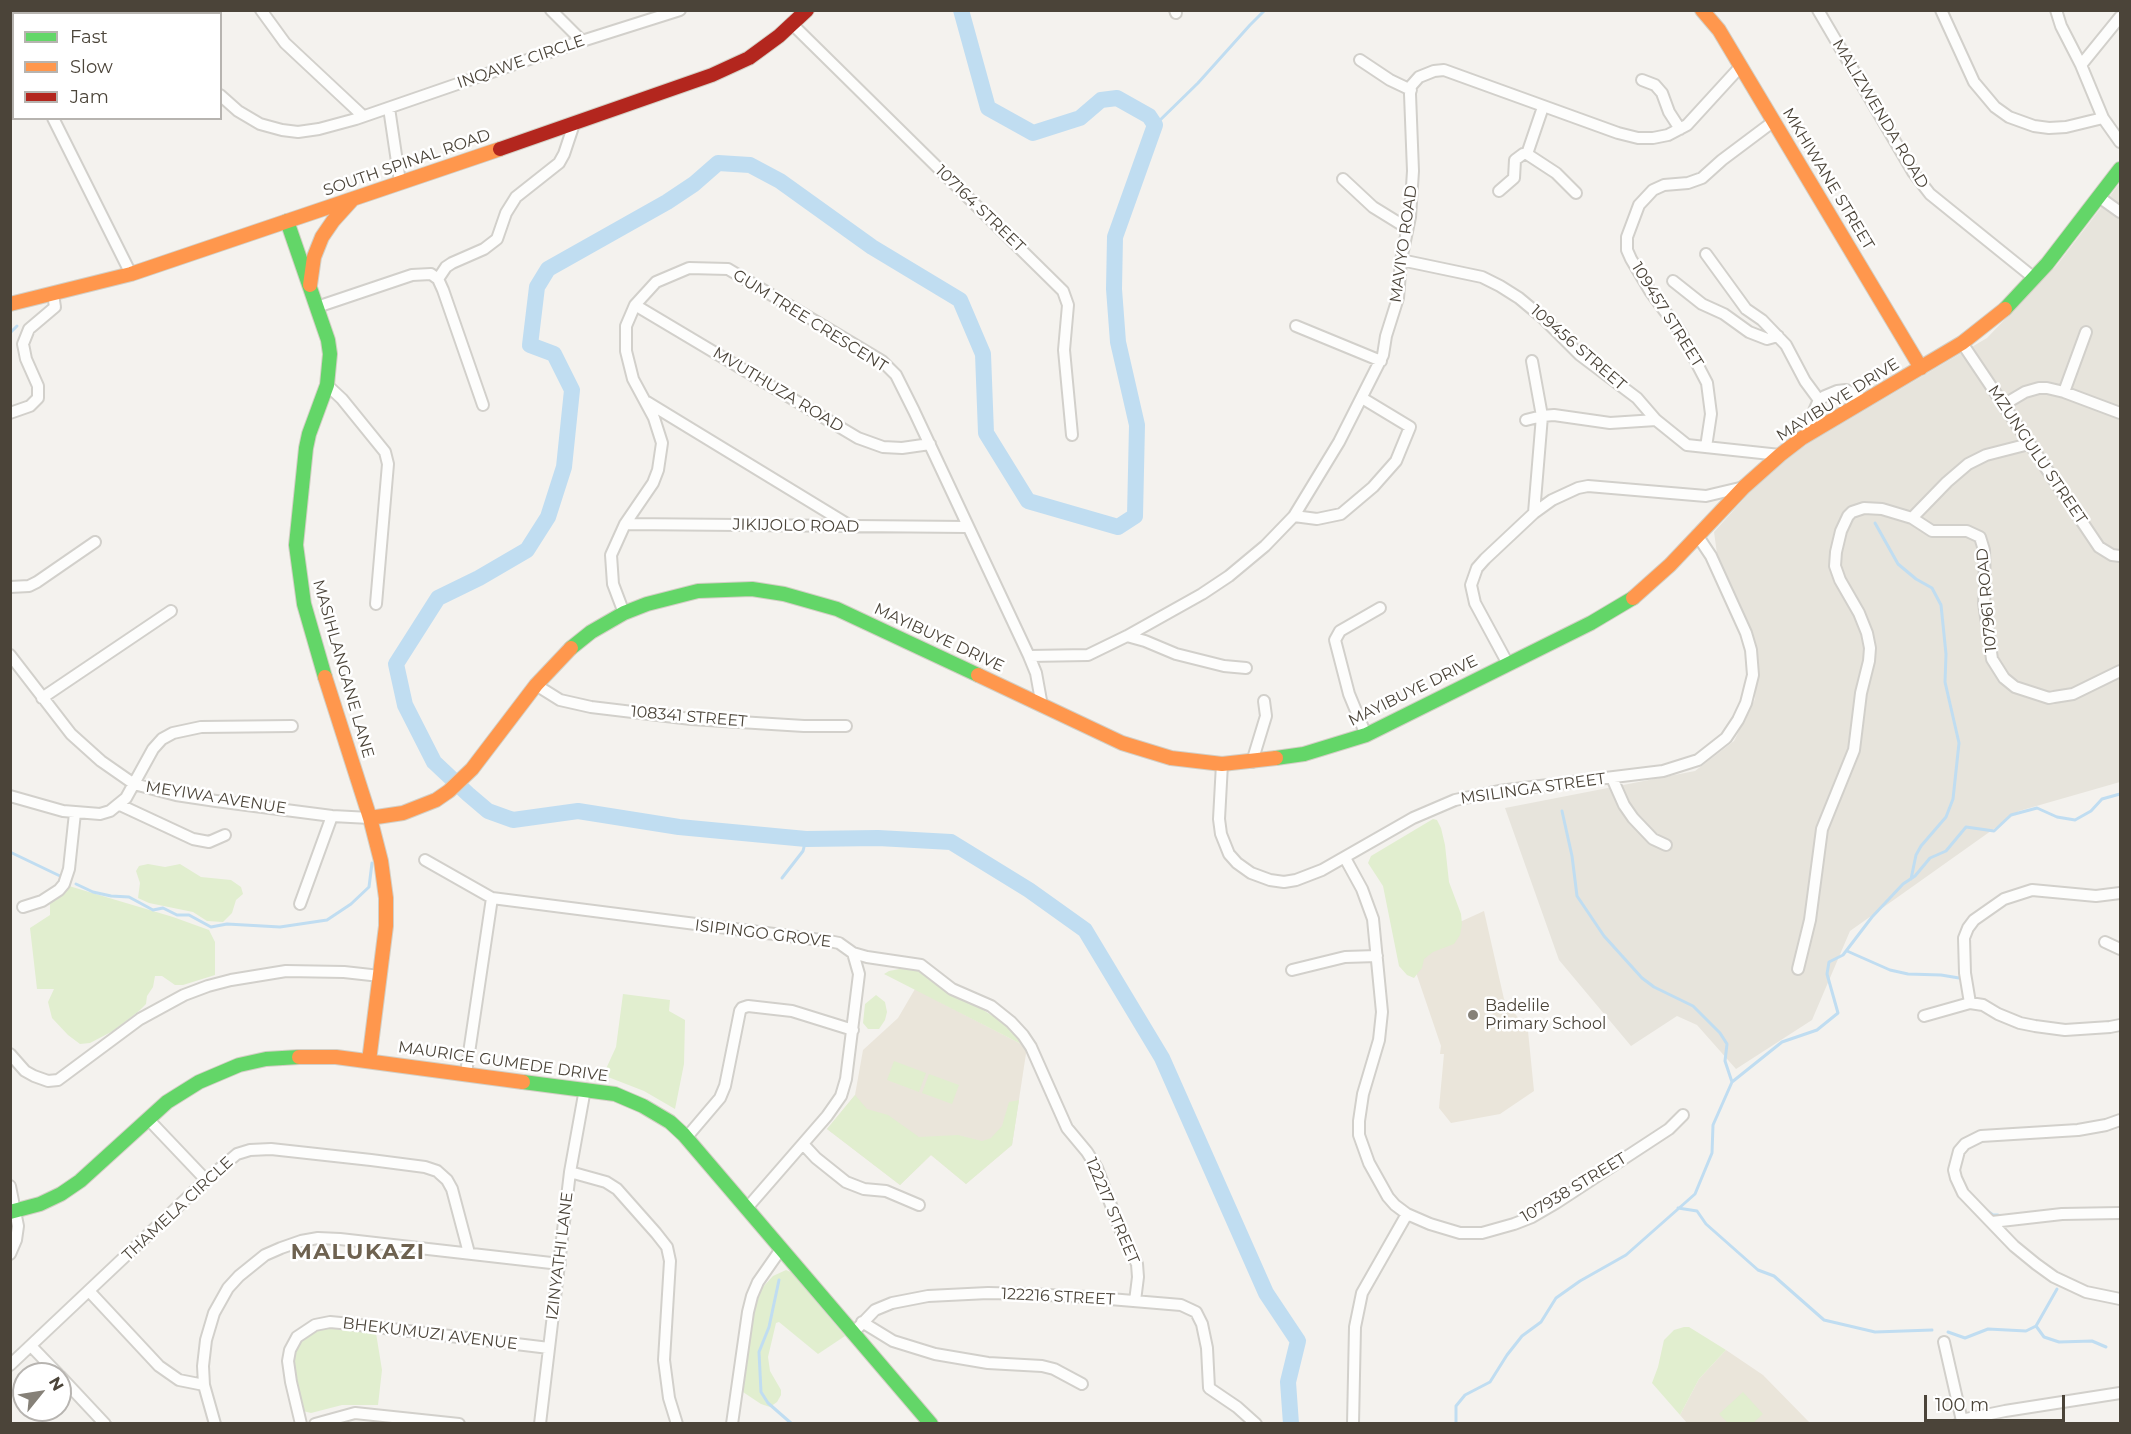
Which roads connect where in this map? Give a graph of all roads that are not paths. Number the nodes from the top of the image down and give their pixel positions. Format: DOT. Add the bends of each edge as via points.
graph roads {
  1 [pos="261,10"];
  2 [pos="551,10"];
  3 [pos="680,10"];
  4 [pos="1702,10"];
  5 [pos="1818,10"];
  6 [pos="1941,10"];
  7 [pos="2056,10"];
  8 [pos="799,16"];
  9 [pos="2121,17"];
  10 [pos="582,41"];
  11 [pos="1360,60"];
  12 [pos="2081,65"];
  13 [pos="1741,66"];
  14 [pos="1642,80"];
  15 [pos="1411,90"];
  16 [pos="222,97"];
  17 [pos="1543,107"];
  18 [pos="389,108"];
  19 [pos="363,116"];
  20 [pos="2103,118"];
  21 [pos="54,120"];
  22 [pos="1774,121"];
  23 [pos="574,124"];
  24 [pos="1680,129"];
  25 [pos="2121,142"];
  26 [pos="1527,154"];
  27 [pos="2121,169"];
  28 [pos="1343,179"];
  29 [pos="400,182"];
  30 [pos="1499,191"];
  31 [pos="1576,193"];
  32 [pos="2099,197"];
  33 [pos="352,200"];
  34 [pos="2121,212"];
  35 [pos="287,221"];
  36 [pos="1407,228"];
  37 [pos="1706,254"];
  38 [pos="1401,260"];
  39 [pos="131,274"];
  40 [pos="2034,278"];
  41 [pos="438,279"];
  42 [pos="1673,281"];
  43 [pos="309,288"];
  44 [pos="53,294"];
  45 [pos="10,304"];
  46 [pos="635,305"];
  47 [pos="317,307"];
  48 [pos="1296,326"];
  49 [pos="2086,332"];
  50 [pos="1778,336"];
  51 [pos="1962,343"];
  52 [pos="1381,361"];
  53 [pos="1532,361"];
  54 [pos="1921,368"];
  55 [pos="327,385"];
  56 [pos="2064,392"];
  57 [pos="1362,398"];
  58 [pos="1819,400"];
  59 [pos="646,401"];
  60 [pos="1866,401"];
  61 [pos="483,405"];
  62 [pos="2004,405"];
  63 [pos="10,413"];
  64 [pos="2121,413"];
  65 [pos="1542,416"];
  66 [pos="1526,420"];
  67 [pos="1656,420"];
  68 [pos="1810,434"];
  69 [pos="1072,435"];
  70 [pos="930,444"];
  71 [pos="2029,444"];
  72 [pos="1706,447"];
  73 [pos="1780,455"];
  74 [pos="1744,487"];
  75 [pos="1534,513"];
  76 [pos="1294,516"];
  77 [pos="1912,518"];
  78 [pos="625,524"];
  79 [pos="852,527"];
  80 [pos="967,527"];
  81 [pos="1698,535"];
  82 [pos="95,542"];
  83 [pos="2121,556"];
  84 [pos="10,587"];
  85 [pos="376,604"];
  86 [pos="1380,608"];
  87 [pos="171,611"];
  88 [pos="624,613"];
  89 [pos="1127,636"];
  90 [pos="10,655"];
  91 [pos="1029,656"];
  92 [pos="1508,663"];
  93 [pos="1246,668"];
  94 [pos="2121,671"];
  95 [pos="536,685"];
  96 [pos="42,698"];
  97 [pos="1264,701"];
  98 [pos="1042,706"];
  99 [pos="292,726"];
  100 [pos="846,726"];
  101 [pos="1365,735"];
  102 [pos="1252,762"];
  103 [pos="1222,764"];
  104 [pos="1612,778"];
  105 [pos="134,784"];
  106 [pos="10,796"];
  107 [pos="120,805"];
  108 [pos="75,813"];
  109 [pos="332,816"];
  110 [pos="370,818"];
  111 [pos="225,835"];
  112 [pos="1666,845"];
  113 [pos="1345,858"];
  114 [pos="425,860"];
  115 [pos="2121,893"];
  116 [pos="492,898"];
  117 [pos="300,904"];
  118 [pos="23,907"];
  119 [pos="2105,942"];
  120 [pos="2121,949"];
  121 [pos="854,952"];
  122 [pos="1377,956"];
  123 [pos="1798,969"];
  124 [pos="1292,970"];
  125 [pos="380,976"];
  126 [pos="1970,1003"];
  127 [pos="1924,1016"];
  128 [pos="2121,1025"];
  129 [pos="853,1030"];
  130 [pos="10,1054"];
  131 [pos="369,1061"];
  132 [pos="466,1073"];
  133 [pos="585,1089"];
  134 [pos="1683,1115"];
  135 [pos="148,1119"];
  136 [pos="2121,1119"];
  137 [pos="686,1138"];
  138 [pos="803,1144"];
  139 [pos="570,1172"];
  140 [pos="206,1180"];
  141 [pos="10,1186"];
  142 [pos="920,1205"];
  143 [pos="747,1208"];
  144 [pos="14,1211"];
  145 [pos="2121,1213"];
  146 [pos="1407,1214"];
  147 [pos="1992,1222"];
  148 [pos="782,1249"];
  149 [pos="469,1253"];
  150 [pos="10,1254"];
  151 [pos="560,1264"];
  152 [pos="89,1291"];
  153 [pos="2121,1299"];
  154 [pos="1135,1301"];
  155 [pos="858,1327"];
  156 [pos="1944,1342"];
  157 [pos="31,1346"];
  158 [pos="549,1348"];
  159 [pos="46,1362"];
  160 [pos="10,1365"];
  161 [pos="1082,1384"];
  162 [pos="204,1385"];
  163 [pos="72,1389"];
  164 [pos="2121,1393"];
  165 [pos="1960,1422"];
  166 [pos="105,1424"];
  167 [pos="215,1424"];
  168 [pos="301,1424"];
  169 [pos="315,1424"];
  170 [pos="459,1424"];
  171 [pos="540,1424"];
  172 [pos="677,1424"];
  173 [pos="732,1424"];
  174 [pos="931,1424"];
  175 [pos="1256,1424"];
  176 [pos="1353,1424"];
  1 -- 19 [label="street" via="285,43"];
  2 -- 10 [label="street"];
  3 -- 10 [label="street, INQAWE CIRCLE"];
  4 -- 13 [label="street, MKHIWANE STREET"];
  5 -- 40 [label="street, MALIZWENDA ROAD" via="1929,194"];
  6 -- 20 [label="street" via="1974,82 2009,117 2049,128"];
  7 -- 12 [label="street"];
  8 -- 23 [label="street, SOUTH SPINAL ROAD" via="749,58"];
  8 -- 69 [label="street, 107164 STREET" via="1063,291 1068,305 1065,350"];
  9 -- 12 [label="street"];
  10 -- 18 [label="street, INQAWE CIRCLE"];
  11 -- 15 [label="street"];
  12 -- 20 [label="street"];
  13 -- 22 [label="street, MKHIWANE STREET"];
  13 -- 24 [label="street"];
  14 -- 24 [label="street" via="1662,93"];
  15 -- 17 [label="street" via="1425,74 1444,70"];
  15 -- 36 [label="street, MAVIYO ROAD" via="1413,171"];
  16 -- 19 [label="street, INQAWE CIRCLE" via="260,124 282,130 319,129"];
  17 -- 24 [label="street" via="1638,138 1668,135"];
  17 -- 26 [label="street"];
  18 -- 19 [label="street, INQAWE CIRCLE"];
  18 -- 29 [label="street"];
  20 -- 25 [label="street"];
  21 -- 39 [label="street"];
  22 -- 54 [label="street, MKHIWANE STREET"];
  22 -- 72 [label="street, 109457 STREET" via="1701,178 1653,190 1639,205 1627,237 1631,259 1681,333 1707,383 1711,414"];
  23 -- 29 [label="street, SOUTH SPINAL ROAD"];
  23 -- 41 [label="street" via="559,163 516,197 497,239 446,267"];
  26 -- 30 [label="street" via="1515,160 1514,178"];
  26 -- 31 [label="street" via="1556,172"];
  27 -- 32 [label="street, MAYIBUYE DRIVE"];
  28 -- 36 [label="street" via="1372,207"];
  29 -- 33 [label="street, SOUTH SPINAL ROAD"];
  32 -- 34 [label="street"];
  32 -- 40 [label="street, MAYIBUYE DRIVE"];
  33 -- 35 [label="street, SOUTH SPINAL ROAD"];
  33 -- 43 [label="street" via="322,237"];
  35 -- 39 [label="street, SOUTH SPINAL ROAD"];
  35 -- 43 [label="street, MASIHLANGANE LANE"];
  36 -- 38 [label="street, MAVIYO ROAD"];
  37 -- 50 [label="street" via="1746,309"];
  38 -- 52 [label="street, MAVIYO ROAD" via="1397,304"];
  38 -- 67 [label="street, 109456 STREET" via="1482,277 1500,286 1637,398"];
  39 -- 44 [label="street, SOUTH SPINAL ROAD"];
  40 -- 51 [label="street, MAYIBUYE DRIVE" via="2003,312"];
  41 -- 47 [label="street" via="431,274 412,275"];
  41 -- 61 [label="street"];
  42 -- 50 [label="street" via="1749,332 1767,339"];
  43 -- 47 [label="street, MASIHLANGANE LANE"];
  44 -- 45 [label="street, SOUTH SPINAL ROAD"];
  44 -- 63 [label="street" via="55,307 29,329 23,344 38,386 38,398 30,406"];
  46 -- 59 [label="street, GUM TREE CRESCENT" via="627,326 626,351 633,380"];
  46 -- 70 [label="street, MVUTHUZA ROAD" via="858,438 883,447"];
  46 -- 70 [label="street, GUM TREE CRESCENT" via="668,275 689,268 728,269 890,368"];
  47 -- 55 [label="street, MASIHLANGANE LANE" via="330,354"];
  48 -- 52 [label="street"];
  49 -- 56 [label="street"];
  50 -- 58 [label="street"];
  51 -- 54 [label="street, MAYIBUYE DRIVE"];
  51 -- 62 [label="street, MZUNGULU STREET"];
  52 -- 57 [label="street, MAVIYO ROAD"];
  53 -- 65 [label="street"];
  54 -- 60 [label="street, MAYIBUYE DRIVE"];
  55 -- 85 [label="street" via="378,441 388,464"];
  55 -- 110 [label="street, MASIHLANGANE LANE" via="306,448 297,563 304,604"];
  56 -- 62 [label="street" via="2039,388"];
  56 -- 64 [label="street"];
  57 -- 76 [label="street, MAVIYO ROAD"];
  57 -- 76 [label="street" via="1410,427 1396,461 1341,514 1317,519"];
  58 -- 60 [label="street" via="1846,390"];
  58 -- 68 [label="street"];
  59 -- 78 [label="street, GUM TREE CRESCENT" via="660,434 662,455 653,483"];
  59 -- 79 [label="street"];
  60 -- 68 [label="street, MAYIBUYE DRIVE"];
  62 -- 71 [label="street, MZUNGULU STREET"];
  65 -- 66 [label="street"];
  65 -- 67 [label="street" via="1610,423"];
  65 -- 75 [label="street"];
  67 -- 72 [label="street, 109456 STREET" via="1687,445"];
  68 -- 73 [label="street, MAYIBUYE DRIVE"];
  70 -- 80 [label="street, GUM TREE CRESCENT"];
  71 -- 77 [label="street" via="1968,464"];
  71 -- 83 [label="street, MZUNGULU STREET" via="2099,547"];
  72 -- 73 [label="street, 109456 STREET"];
  73 -- 74 [label="street, MAYIBUYE DRIVE"];
  74 -- 75 [label="street" via="1706,496 1588,486 1552,500"];
  74 -- 81 [label="street, MAYIBUYE DRIVE"];
  75 -- 92 [label="street" via="1477,568 1471,585 1474,603"];
  76 -- 89 [label="street, MAVIYO ROAD" via="1229,576"];
  77 -- 94 [label="street, 107961 ROAD" via="1932,531 1967,531 1980,537 1990,651 2008,682 2049,698 2073,694"];
  77 -- 123 [label="street" via="1882,509 1861,508 1848,516 1839,538 1837,574 1868,633 1869,661 1854,750 1822,829 1810,920"];
  78 -- 79 [label="street, JIKIJOLO ROAD"];
  78 -- 88 [label="street, GUM TREE CRESCENT" via="614,544 610,563"];
  79 -- 80 [label="street, JIKIJOLO ROAD"];
  80 -- 91 [label="street, GUM TREE CRESCENT"];
  81 -- 92 [label="street, MAYIBUYE DRIVE" via="1652,582 1620,606"];
  81 -- 104 [label="street, MSILINGA STREET" via="1749,641 1753,675 1746,703 1726,738 1698,760 1674,769"];
  82 -- 84 [label="street" via="37,582"];
  86 -- 101 [label="street" via="1340,631 1335,640"];
  87 -- 96 [label="street"];
  88 -- 95 [label="street, MAYIBUYE DRIVE" via="576,643"];
  88 -- 98 [label="street, MAYIBUYE DRIVE" via="698,591 752,589 784,594 868,622"];
  89 -- 91 [label="street, MAVIYO ROAD" via="1088,655"];
  89 -- 93 [label="street" via="1176,654"];
  90 -- 96 [label="street, MEYIWA AVENUE"];
  91 -- 98 [label="street, GUM TREE CRESCENT"];
  92 -- 101 [label="street, MAYIBUYE DRIVE"];
  95 -- 100 [label="street, 108341 STREET" via="560,700 591,707 691,719"];
  95 -- 110 [label="street, MAYIBUYE DRIVE" via="472,769 449,791 403,813"];
  96 -- 105 [label="street, MEYIWA AVENUE" via="87,750"];
  97 -- 102 [label="street" via="1267,712"];
  98 -- 103 [label="street, MAYIBUYE DRIVE" via="1146,751"];
  99 -- 105 [label="street" via="201,727 172,733 153,749"];
  101 -- 102 [label="street, MAYIBUYE DRIVE" via="1304,754"];
  102 -- 103 [label="street, MAYIBUYE DRIVE"];
  103 -- 113 [label="street, MSILINGA STREET" via="1221,834 1229,855 1237,863 1251,873 1284,882 1309,876"];
  104 -- 112 [label="street" via="1632,818"];
  104 -- 113 [label="street, MSILINGA STREET" via="1455,800 1413,818"];
  105 -- 107 [label="street"];
  105 -- 109 [label="street, MEYIWA AVENUE" via="176,795"];
  106 -- 108 [label="street"];
  107 -- 108 [label="street" via="100,814"];
  107 -- 111 [label="street" via="194,839 209,842"];
  108 -- 118 [label="street" via="68,876 59,890"];
  109 -- 110 [label="street, MEYIWA AVENUE"];
  109 -- 117 [label="street"];
  110 -- 125 [label="street, MASIHLANGANE LANE" via="386,898"];
  113 -- 122 [label="street, 107938 STREET" via="1370,909"];
  114 -- 116 [label="street, ISIPINGO GROVE"];
  115 -- 126 [label="street" via="2096,896 2032,890 2004,898 1989,908 1968,928 1964,938"];
  116 -- 121 [label="street, ISIPINGO GROVE" via="829,941"];
  116 -- 132 [label="street"];
  119 -- 120 [label="street"];
  121 -- 129 [label="street, ISIPINGO GROVE" via="859,974"];
  121 -- 154 [label="street, 122217 STREET" via="921,965 952,989 991,1006 1023,1035 1067,1128 1097,1168 1137,1264"];
  122 -- 124 [label="street" via="1345,957"];
  122 -- 146 [label="street, 107938 STREET" via="1382,1025 1363,1094 1359,1135 1384,1190"];
  125 -- 130 [label="street" via="286,971 208,986 140,1019 58,1080 34,1076"];
  125 -- 131 [label="street, MASIHLANGANE LANE"];
  126 -- 127 [label="street"];
  126 -- 128 [label="street" via="2020,1023 2065,1030"];
  129 -- 137 [label="street" via="792,1011 748,1006 741,1009 720,1098"];
  129 -- 138 [label="street, ISIPINGO GROVE" via="841,1096"];
  131 -- 132 [label="street, MAURICE GUMEDE DRIVE"];
  131 -- 135 [label="street, MAURICE GUMEDE DRIVE" via="314,1056 239,1065 199,1082"];
  132 -- 133 [label="street, MAURICE GUMEDE DRIVE"];
  133 -- 137 [label="street, MAURICE GUMEDE DRIVE" via="615,1094 643,1106 670,1122"];
  133 -- 139 [label="street, IZINYATHI LANE"];
  134 -- 146 [label="street, 107938 STREET" via="1669,1129 1556,1203 1514,1224 1482,1233 1460,1233"];
  135 -- 140 [label="street"];
  135 -- 144 [label="street, MAURICE GUMEDE DRIVE" via="80,1181 40,1204"];
  136 -- 147 [label="street" via="2079,1130 1981,1136 1965,1144 1956,1160 1956,1178 1963,1193"];
  137 -- 143 [label="street, MAURICE GUMEDE DRIVE"];
  138 -- 142 [label="street" via="855,1187 886,1191"];
  138 -- 143 [label="street, ISIPINGO GROVE"];
  139 -- 151 [label="street, IZINYATHI LANE"];
  139 -- 172 [label="street" via="617,1189 667,1247 670,1261 664,1360"];
  140 -- 149 [label="street, THAMELA CIRCLE" via="237,1154 258,1149 425,1167 442,1175 452,1189"];
  140 -- 152 [label="street, THAMELA CIRCLE"];
  141 -- 144 [label="street"];
  143 -- 148 [label="street, MAURICE GUMEDE DRIVE"];
  144 -- 150 [label="street" via="16,1240"];
  145 -- 147 [label="street" via="2062,1214"];
  146 -- 176 [label="street" via="1362,1293 1355,1327"];
  147 -- 153 [label="street" via="2014,1246 2054,1277 2086,1292"];
  148 -- 155 [label="street, MAURICE GUMEDE DRIVE"];
  148 -- 173 [label="street" via="752,1296"];
  149 -- 151 [label="street"];
  149 -- 162 [label="street" via="318,1238 265,1255 239,1276 219,1303 206,1340"];
  151 -- 158 [label="street, IZINYATHI LANE"];
  152 -- 157 [label="street, THAMELA CIRCLE"];
  152 -- 162 [label="street" via="159,1366 179,1380"];
  154 -- 155 [label="street, 122216 STREET" via="1019,1294 928,1296 875,1310"];
  154 -- 175 [label="street, 122216 STREET" via="1182,1305 1196,1312 1206,1341 1209,1388"];
  155 -- 161 [label="street" via="935,1354 1054,1369"];
  155 -- 174 [label="street, MAURICE GUMEDE DRIVE"];
  156 -- 165 [label="street"];
  157 -- 159 [label="street"];
  157 -- 160 [label="street, THAMELA CIRCLE"];
  158 -- 168 [label="street, BHEKUMUZI AVENUE" via="351,1324 315,1325 297,1337 288,1361"];
  158 -- 171 [label="street, IZINYATHI LANE"];
  162 -- 167 [label="street"];
  163 -- 166 [label="street"];
  164 -- 165 [label="street"];
  169 -- 170 [label="street" via="355,1413"];
}
